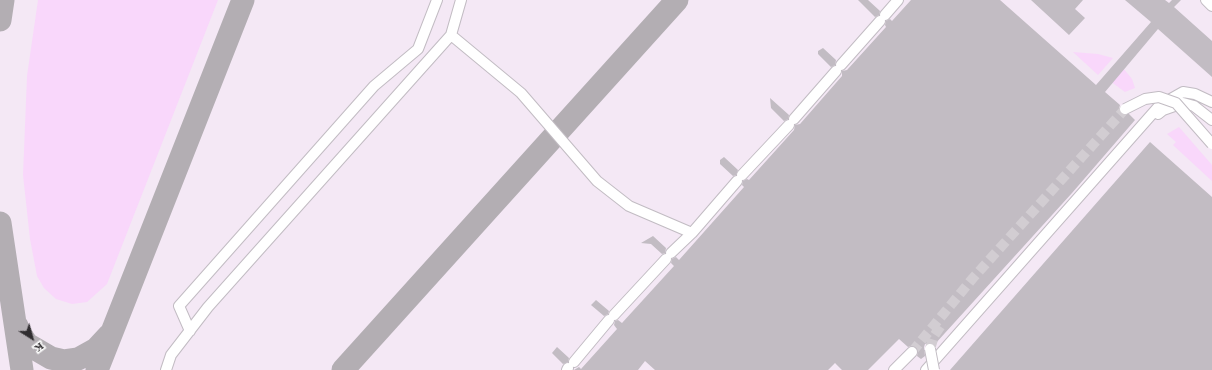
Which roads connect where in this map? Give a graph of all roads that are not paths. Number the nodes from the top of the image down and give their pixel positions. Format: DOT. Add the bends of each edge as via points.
graph roads {
  1 [pos="437,0"];
  2 [pos="461,0"];
  3 [pos="898,0"];
  4 [pos="1206,0"];
  5 [pos="1212,6"];
  6 [pos="450,36"];
  7 [pos="1212,102"];
  8 [pos="1125,109"];
  9 [pos="1212,120"];
  10 [pos="1139,128"];
  11 [pos="1212,144"];
  12 [pos="692,233"];
  13 [pos="190,331"];
  14 [pos="930,349"];
  15 [pos="912,352"];
  16 [pos="570,367"];
  17 [pos="166,370"];
  18 [pos="894,370"];
  19 [pos="926,370"];
  20 [pos="934,370"];
  1 -- 13 [label="lane" via="418,49 374,86 179,306"];
  2 -- 6 [label="lane"];
  3 -- 12 [label="lane"];
  4 -- 5 [label="lane"];
  6 -- 12 [label="lane" via="521,93 597,181 629,206"];
  6 -- 13 [label="lane" via="208,307"];
  7 -- 10 [label="lane" via="1195,94 1183,92 1160,105"];
  8 -- 11 [label="lane, bridge" via="1159,97 1176,103"];
  9 -- 10 [label="lane" via="1194,106 1183,103 1163,110"];
  10 -- 19 [label="lane"];
  12 -- 16 [label="lane"];
  13 -- 17 [label="lane" via="171,355"];
  14 -- 20 [label="lane, bridge"];
  15 -- 18 [label="lane"];
}
